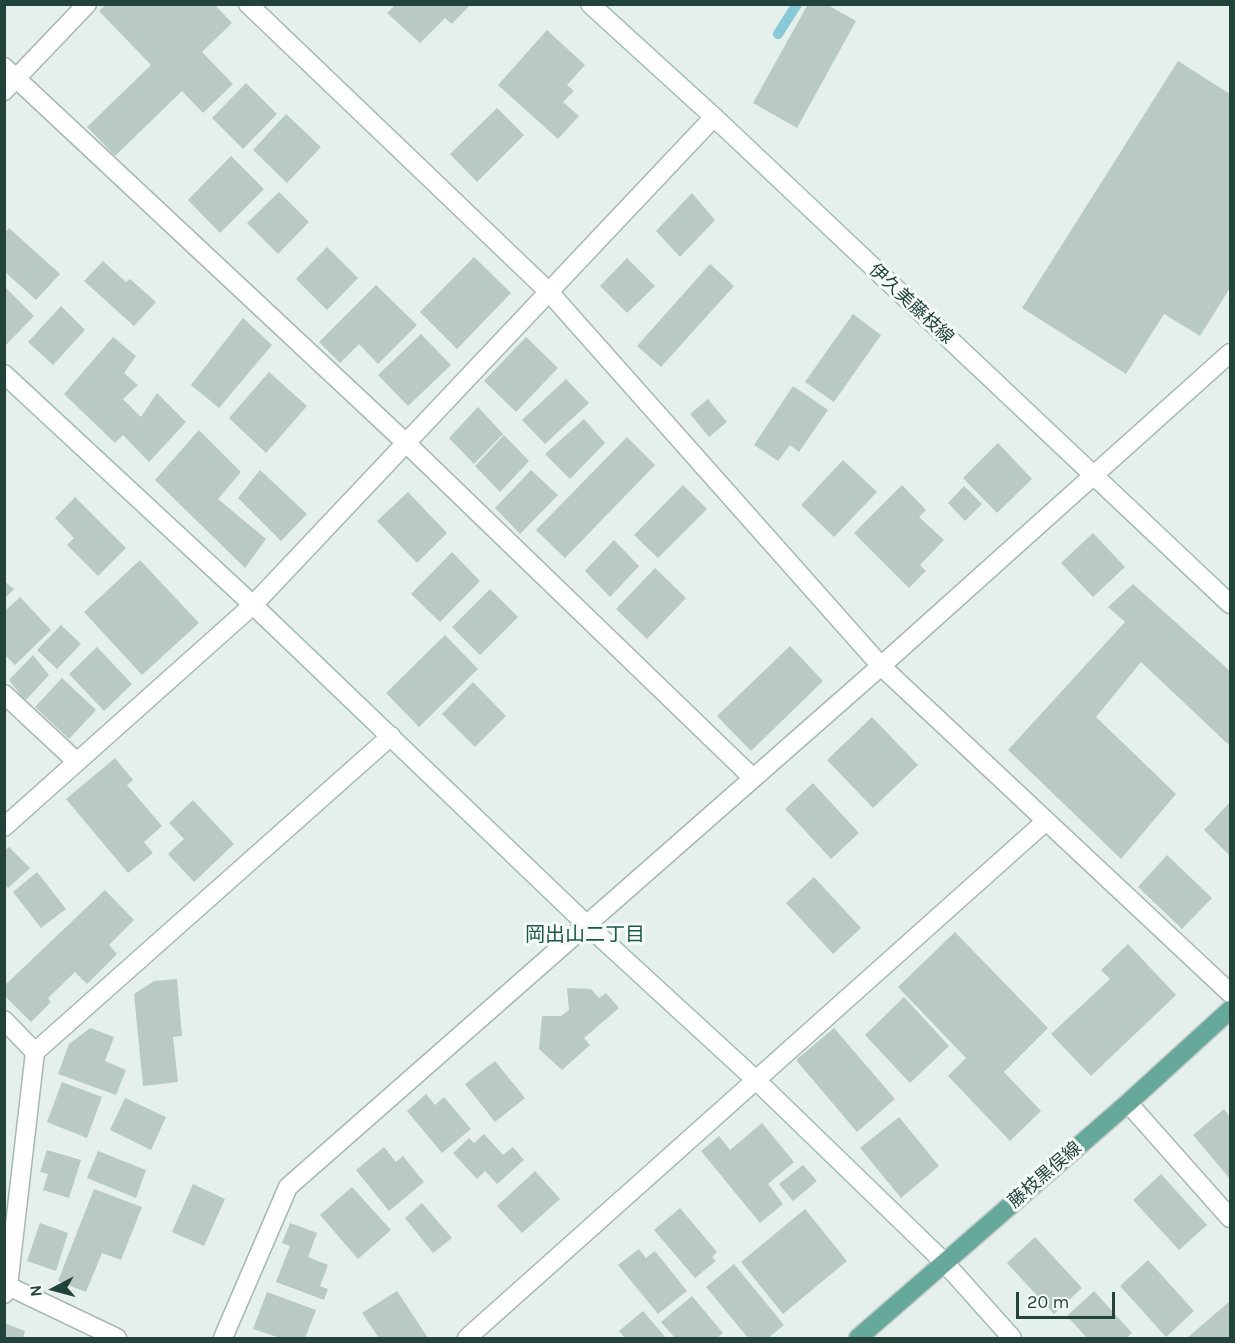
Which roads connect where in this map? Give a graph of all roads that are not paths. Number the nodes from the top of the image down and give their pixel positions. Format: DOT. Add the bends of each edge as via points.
graph roads {
  1 [pos="87,4"];
  2 [pos="248,4"];
  3 [pos="591,4"];
  4 [pos="8,79"];
  5 [pos="714,117"];
  6 [pos="549,292"];
  7 [pos="1230,353"];
  8 [pos="4,374"];
  9 [pos="405,442"];
  10 [pos="1094,476"];
  11 [pos="1230,604"];
  12 [pos="253,605"];
  13 [pos="881,666"];
  14 [pos="4,694"];
  15 [pos="391,736"];
  16 [pos="77,762"];
  17 [pos="753,778"];
  18 [pos="1047,821"];
  19 [pos="4,827"];
  20 [pos="586,924"];
  21 [pos="1230,993"];
  22 [pos="1230,1010"];
  23 [pos="4,1020"];
  24 [pos="35,1052"];
  25 [pos="757,1081"];
  26 [pos="1128,1103"];
  27 [pos="1230,1218"];
  28 [pos="945,1263"];
  29 [pos="6,1290"];
  30 [pos="117,1338"];
  31 [pos="223,1338"];
  32 [pos="467,1338"];
  33 [pos="858,1338"];
  34 [pos="1012,1338"];
  1 -- 4 [label="street"];
  2 -- 6 [label="street"];
  3 -- 5 [label="street, 伊久美藤枝線"];
  4 -- 9 [label="street"];
  5 -- 6 [label="street"];
  5 -- 10 [label="street, 伊久美藤枝線"];
  6 -- 9 [label="street"];
  6 -- 13 [label="street"];
  7 -- 10 [label="street"];
  8 -- 12 [label="street"];
  9 -- 12 [label="street"];
  9 -- 17 [label="street"];
  10 -- 11 [label="street, 伊久美藤枝線"];
  10 -- 13 [label="street"];
  12 -- 15 [label="street"];
  12 -- 16 [label="street"];
  13 -- 17 [label="street"];
  13 -- 18 [label="street"];
  14 -- 16 [label="street"];
  15 -- 20 [label="street"];
  15 -- 24 [label="street"];
  16 -- 19 [label="street"];
  17 -- 20 [label="street"];
  18 -- 21 [label="street"];
  18 -- 25 [label="street"];
  20 -- 25 [label="street"];
  20 -- 31 [label="street" via="288,1187"];
  22 -- 26 [label="main road, 藤枝黒俣線"];
  23 -- 24 [label="street"];
  24 -- 29 [label="street"];
  25 -- 28 [label="street"];
  25 -- 32 [label="street"];
  26 -- 27 [label="street"];
  26 -- 28 [label="main road, 藤枝黒俣線"];
  28 -- 33 [label="main road, 藤枝黒俣線"];
  28 -- 34 [label="street"];
  29 -- 30 [label="street"];
}
